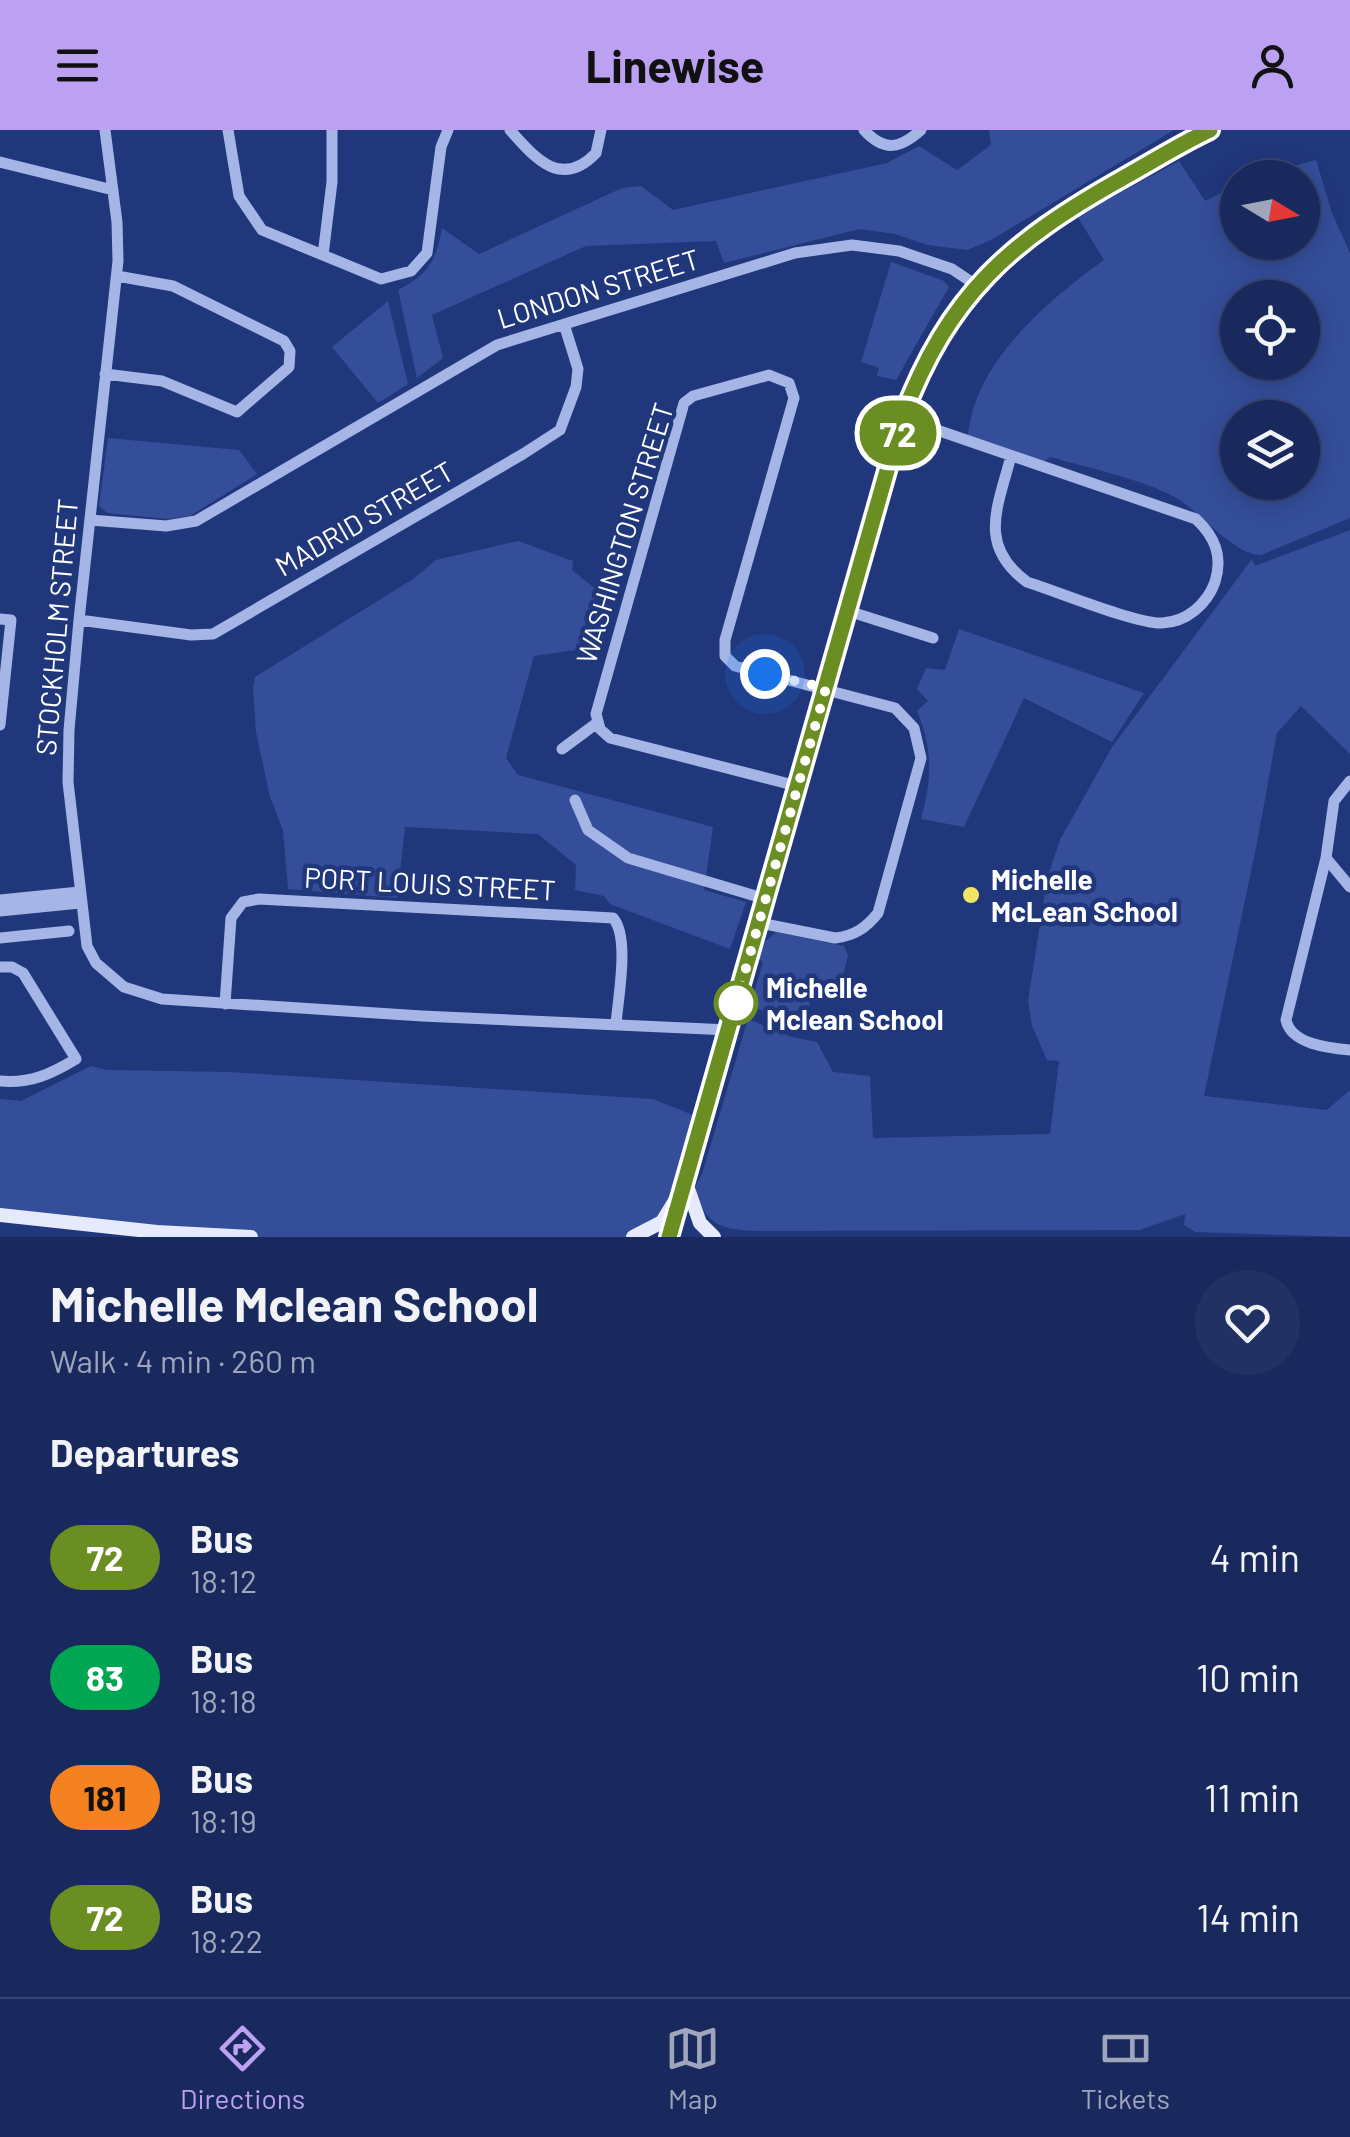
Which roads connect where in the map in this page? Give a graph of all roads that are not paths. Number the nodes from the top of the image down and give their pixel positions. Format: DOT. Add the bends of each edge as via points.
graph roads {
  1 [pos="105,130"];
  2 [pos="228,130"];
  3 [pos="332,130"];
  4 [pos="448,130"];
  5 [pos="510,130"];
  6 [pos="601,130"];
  7 [pos="864,130"];
  8 [pos="921,130"];
  9 [pos="1210,130"];
  10 [pos="0,162"];
  11 [pos="113,190"];
  12 [pos="323,255"];
  13 [pos="117,276"];
  14 [pos="976,285"];
  15 [pos="564,324"];
  16 [pos="105,374"];
  17 [pos="902,418"];
  18 [pos="1011,456"];
  19 [pos="90,520"];
  20 [pos="848,611"];
  21 [pos="0,619"];
  22 [pos="79,620"];
  23 [pos="934,638"];
  24 [pos="3,663"];
  25 [pos="826,688"];
  26 [pos="1,706"];
  27 [pos="597,723"];
  28 [pos="0,726"];
  29 [pos="562,749"];
  30 [pos="1350,781"];
  31 [pos="797,786"];
  32 [pos="575,800"];
  33 [pos="1326,858"];
  34 [pos="1350,887"];
  35 [pos="80,898"];
  36 [pos="766,899"];
  37 [pos="0,900"];
  38 [pos="0,911"];
  39 [pos="760,923"];
  40 [pos="68,931"];
  41 [pos="0,938"];
  42 [pos="0,966"];
  43 [pos="225,1004"];
  44 [pos="616,1024"];
  45 [pos="729,1030"];
  46 [pos="1350,1050"];
  47 [pos="0,1081"];
  48 [pos="686,1184"];
  49 [pos="0,1215"];
  50 [pos="251,1237"];
  51 [pos="633,1237"];
  52 [pos="669,1237"];
  53 [pos="714,1237"];
  1 -- 11 [label="street, STOCKHOLM STREET"];
  2 -- 12 [label="street" via="239,196 252,220 273,236"];
  3 -- 12 [label="street"];
  4 -- 12 [label="street" via="422,261 411,271 381,278"];
  5 -- 6 [label="street" via="542,164 568,169 596,154"];
  7 -- 8 [label="street" via="890,148"];
  9 -- 14 [label="street" via="1050,221"];
  10 -- 11 [label="street"];
  11 -- 13 [label="street, STOCKHOLM STREET"];
  13 -- 16 [label="street, STOCKHOLM STREET"];
  13 -- 16 [label="street" via="173,286 284,341 291,359 237,412 162,381"];
  14 -- 15 [label="street, LONDON STREET" via="916,255 832,246"];
  14 -- 17 [label="street" via="935,343"];
  15 -- 19 [label="street, LONDON STREET" via="489,348 206,517 181,526"];
  15 -- 22 [label="street, MADRID STREET" via="578,369 576,387 560,430 523,454 213,634"];
  16 -- 19 [label="street, STOCKHOLM STREET"];
  17 -- 18 [label="street"];
  17 -- 20 [label="street"];
  18 -- 18 [label="street" via="1196,519 1215,542 1219,560 1202,604 1176,620 1150,622 1027,582 1002,558 994,528"];
  19 -- 22 [label="street, STOCKHOLM STREET"];
  20 -- 23 [label="street"];
  20 -- 25 [label="street"];
  21 -- 24 [label="street" via="11,620"];
  22 -- 35 [label="street, STOCKHOLM STREET" via="68,754"];
  24 -- 26 [label="street"];
  25 -- 27 [label="street, WASHINGTON STREET" via="735,666 723,648 794,398 788,383 769,375 684,403"];
  25 -- 31 [label="street"];
  25 -- 39 [label="street" via="894,708 919,742 921,758 878,913 860,931 836,938"];
  26 -- 28 [label="street"];
  27 -- 29 [label="street"];
  27 -- 31 [label="street" via="616,740"];
  30 -- 33 [label="street" via="1334,801"];
  31 -- 36 [label="street"];
  32 -- 36 [label="street" via="588,830 628,858"];
  33 -- 34 [label="street"];
  33 -- 46 [label="street" via="1286,1026 1303,1040"];
  35 -- 37 [label="street"];
  35 -- 38 [label="street"];
  35 -- 43 [label="street, STOCKHOLM STREET" via="87,946 96,964 124,987"];
  36 -- 39 [label="street"];
  39 -- 45 [label="street"];
  40 -- 41 [label="street"];
  42 -- 47 [label="street" via="23,973 76,1059 47,1076"];
  43 -- 44 [label="street, STOCKHOLM STREET"];
  43 -- 44 [label="street, PORT LOUIS STREET" via="231,918 243,902 491,910 613,918 622,942"];
  44 -- 45 [label="street, STOCKHOLM STREET"];
  45 -- 48 [label="street"];
  48 -- 51 [label="main road" via="662,1222"];
  48 -- 52 [label="street"];
  48 -- 53 [label="main road" via="700,1222"];
  49 -- 50 [label="main road"];
}
